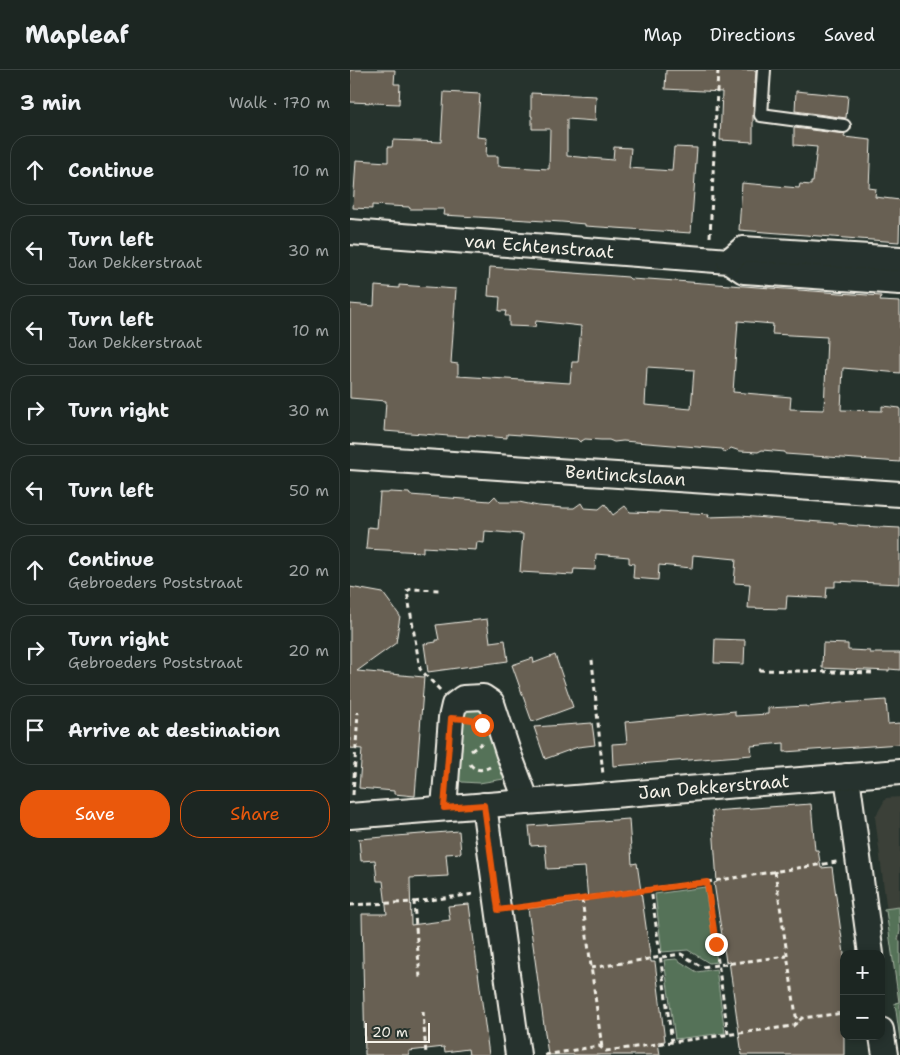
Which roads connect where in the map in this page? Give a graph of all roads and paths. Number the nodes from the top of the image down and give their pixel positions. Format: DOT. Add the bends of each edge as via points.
graph roads {
  1 [pos="718,70"];
  2 [pos="764,70"];
  3 [pos="844,126"];
  4 [pos="350,232"];
  5 [pos="710,238"];
  6 [pos="900,259"];
  7 [pos="729,261"];
  8 [pos="900,282"];
  9 [pos="350,457"];
  10 [pos="900,494"];
  11 [pos="442,590"];
  12 [pos="592,660"];
  13 [pos="759,670"];
  14 [pos="873,674"];
  15 [pos="454,705"];
  16 [pos="358,712"];
  17 [pos="485,740"];
  18 [pos="508,752"];
  19 [pos="900,772"];
  20 [pos="847,776"];
  21 [pos="604,796"];
  22 [pos="527,802"];
  23 [pos="484,805"];
  24 [pos="444,808"];
  25 [pos="351,816"];
  26 [pos="858,859"];
  27 [pos="776,871"];
  28 [pos="707,882"];
  29 [pos="651,889"];
  30 [pos="582,899"];
  31 [pos="497,901"];
  32 [pos="414,902"];
  33 [pos="350,905"];
  34 [pos="870,950"];
  35 [pos="787,956"];
  36 [pos="660,957"];
  37 [pos="718,965"];
  38 [pos="591,968"];
  39 [pos="420,978"];
  40 [pos="423,1011"];
  41 [pos="840,1013"];
  42 [pos="797,1023"];
  43 [pos="728,1034"];
  44 [pos="883,1040"];
  45 [pos="672,1042"];
  46 [pos="602,1048"];
  47 [pos="426,1055"];
  48 [pos="518,1055"];
  49 [pos="545,1055"];
  50 [pos="885,1055"];
  1 -- 5 [label="path"];
  2 -- 3 [label="lane" via="761,116"];
  4 -- 7 [label="street, van Echtenstraat"];
  6 -- 7 [label="street" via="743,249"];
  7 -- 8 [label="street, van Echtenstraat" via="744,271"];
  9 -- 10 [label="street, Bentinckslaan"];
  11 -- 15 [label="path" via="407,591 420,670"];
  12 -- 21 [label="path"];
  13 -- 14 [label="path"];
  15 -- 18 [label="street" via="463,698 483,697 492,703"];
  15 -- 24 [label="street"];
  16 -- 25 [label="path"];
  17 -- 18 [label="path" via="473,749 468,758 472,767 485,770 497,764"];
  18 -- 22 [label="street"];
  19 -- 20 [label="street, Jan Dekkerstraat"];
  20 -- 21 [label="street, Jan Dekkerstraat"];
  20 -- 26 [label="street"];
  21 -- 22 [label="street, Jan Dekkerstraat"];
  22 -- 23 [label="street, Jan Dekkerstraat"];
  23 -- 24 [label="street, Jan Dekkerstraat"];
  23 -- 31 [label="street"];
  24 -- 25 [label="street, Jan Dekkerstraat"];
  26 -- 27 [label="path"];
  26 -- 34 [label="street"];
  27 -- 28 [label="path"];
  27 -- 35 [label="path"];
  28 -- 29 [label="path"];
  28 -- 37 [label="path"];
  29 -- 30 [label="path"];
  29 -- 36 [label="path"];
  30 -- 31 [label="path"];
  30 -- 38 [label="path"];
  31 -- 32 [label="path"];
  31 -- 48 [label="street"];
  32 -- 33 [label="path"];
  32 -- 39 [label="path"];
  35 -- 37 [label="path"];
  35 -- 42 [label="path"];
  36 -- 37 [label="path" via="681,954 702,967"];
  36 -- 38 [label="path"];
  36 -- 45 [label="path"];
  37 -- 43 [label="path"];
  38 -- 46 [label="path"];
  40 -- 47 [label="path"];
  41 -- 42 [label="path" via="802,1018"];
  42 -- 43 [label="path"];
  43 -- 45 [label="path"];
  44 -- 50 [label="street"];
  45 -- 46 [label="path" via="606,1051"];
  46 -- 49 [label="path"];
}
